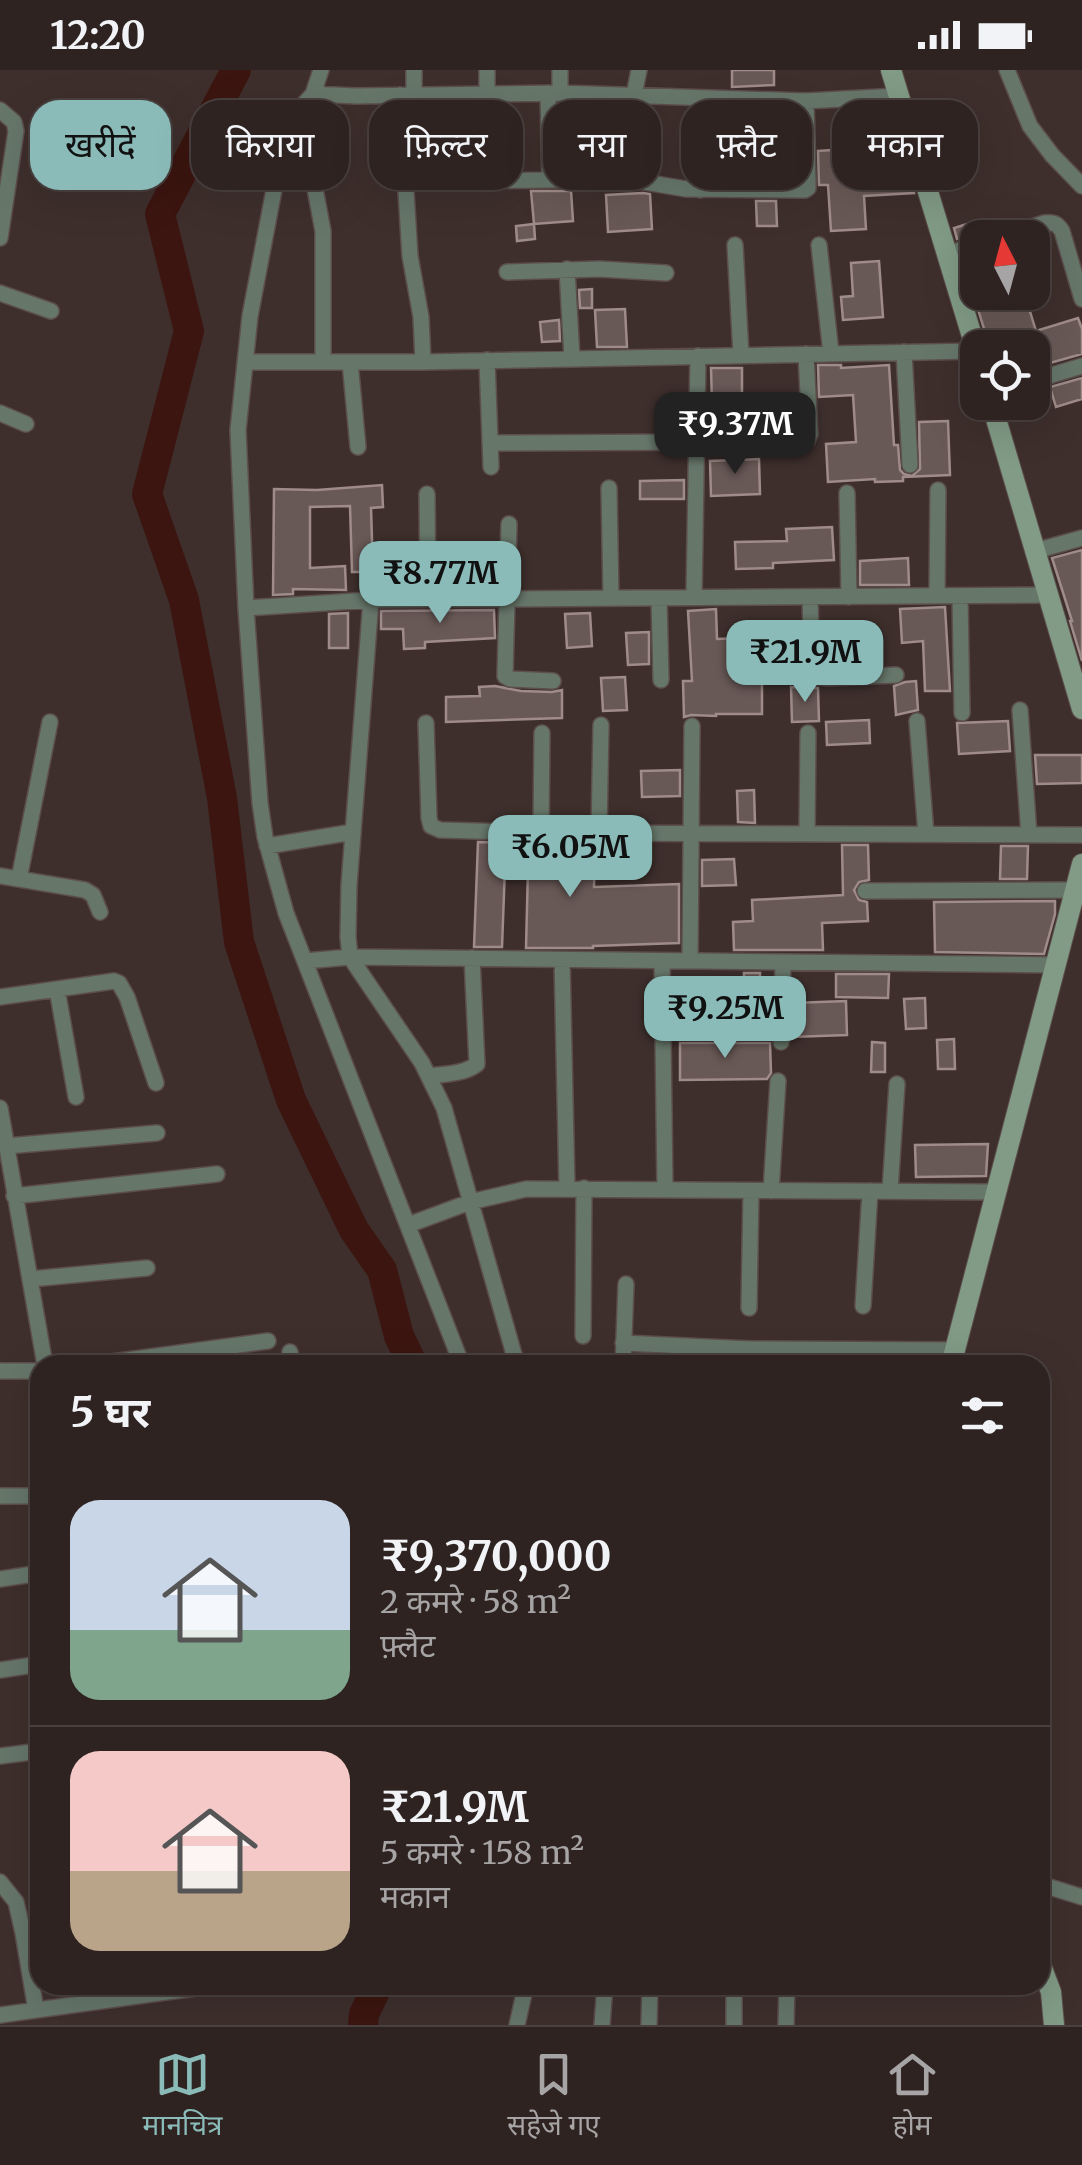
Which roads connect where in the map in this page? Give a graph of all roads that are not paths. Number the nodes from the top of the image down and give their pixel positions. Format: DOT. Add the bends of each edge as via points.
graph roads {
  1 [pos="321,70"];
  2 [pos="414,70"];
  3 [pos="487,70"];
  4 [pos="560,70"];
  5 [pos="639,70"];
  6 [pos="891,70"];
  7 [pos="1007,70"];
  8 [pos="554,93"];
  9 [pos="318,94"];
  10 [pos="487,94"];
  11 [pos="407,95"];
  12 [pos="634,96"];
  13 [pos="898,96"];
  14 [pos="702,98"];
  15 [pos="554,100"];
  16 [pos="771,100"];
  17 [pos="812,101"];
  18 [pos="0,110"];
  19 [pos="1082,186"];
  20 [pos="700,190"];
  21 [pos="803,190"];
  22 [pos="1050,222"];
  23 [pos="0,238"];
  24 [pos="735,245"];
  25 [pos="819,245"];
  26 [pos="960,250"];
  27 [pos="948,254"];
  28 [pos="567,270"];
  29 [pos="506,272"];
  30 [pos="666,273"];
  31 [pos="0,293"];
  32 [pos="1082,300"];
  33 [pos="51,311"];
  34 [pos="970,330"];
  35 [pos="904,352"];
  36 [pos="960,353"];
  37 [pos="806,354"];
  38 [pos="831,354"];
  39 [pos="741,355"];
  40 [pos="698,356"];
  41 [pos="572,358"];
  42 [pos="486,360"];
  43 [pos="246,362"];
  44 [pos="324,362"];
  45 [pos="350,362"];
  46 [pos="423,362"];
  47 [pos="1082,366"];
  48 [pos="1050,376"];
  49 [pos="0,414"];
  50 [pos="996,420"];
  51 [pos="26,424"];
  52 [pos="696,442"];
  53 [pos="490,443"];
  54 [pos="358,447"];
  55 [pos="910,465"];
  56 [pos="491,468"];
  57 [pos="609,488"];
  58 [pos="938,490"];
  59 [pos="847,493"];
  60 [pos="427,494"];
  61 [pos="509,524"];
  62 [pos="1082,538"];
  63 [pos="1035,550"];
  64 [pos="1048,595"];
  65 [pos="849,596"];
  66 [pos="937,596"];
  67 [pos="960,596"];
  68 [pos="810,597"];
  69 [pos="611,598"];
  70 [pos="658,598"];
  71 [pos="694,598"];
  72 [pos="371,600"];
  73 [pos="428,600"];
  74 [pos="508,600"];
  75 [pos="246,608"];
  76 [pos="896,676"];
  77 [pos="661,680"];
  78 [pos="553,681"];
  79 [pos="1082,709"];
  80 [pos="1020,710"];
  81 [pos="962,714"];
  82 [pos="917,721"];
  83 [pos="50,722"];
  84 [pos="426,723"];
  85 [pos="601,725"];
  86 [pos="692,726"];
  87 [pos="542,733"];
  88 [pos="808,733"];
  89 [pos="353,832"];
  90 [pos="540,833"];
  91 [pos="600,833"];
  92 [pos="690,833"];
  93 [pos="807,834"];
  94 [pos="926,834"];
  95 [pos="1029,835"];
  96 [pos="1082,835"];
  97 [pos="268,846"];
  98 [pos="1082,864"];
  99 [pos="0,876"];
  100 [pos="19,879"];
  101 [pos="1075,890"];
  102 [pos="866,891"];
  103 [pos="100,912"];
  104 [pos="350,957"];
  105 [pos="472,958"];
  106 [pos="562,960"];
  107 [pos="662,961"];
  108 [pos="690,961"];
  109 [pos="304,962"];
  110 [pos="783,962"];
  111 [pos="1056,965"];
  112 [pos="57,989"];
  113 [pos="0,997"];
  114 [pos="781,1042"];
  115 [pos="429,1076"];
  116 [pos="778,1081"];
  117 [pos="156,1083"];
  118 [pos="897,1084"];
  119 [pos="76,1097"];
  120 [pos="0,1108"];
  121 [pos="157,1133"];
  122 [pos="7,1146"];
  123 [pos="218,1174"];
  124 [pos="576,1188"];
  125 [pos="665,1190"];
  126 [pos="751,1191"];
  127 [pos="771,1191"];
  128 [pos="870,1191"];
  129 [pos="890,1191"];
  130 [pos="997,1192"];
  131 [pos="14,1196"];
  132 [pos="470,1202"];
  133 [pos="408,1225"];
  134 [pos="147,1268"];
  135 [pos="30,1279"];
  136 [pos="626,1284"];
  137 [pos="863,1306"];
  138 [pos="749,1308"];
  139 [pos="583,1336"];
  140 [pos="268,1341"];
  141 [pos="623,1343"];
  142 [pos="43,1355"];
  143 [pos="185,1355"];
  144 [pos="458,1355"];
  145 [pos="514,1355"];
  146 [pos="623,1355"];
  147 [pos="893,1355"];
  148 [pos="955,1355"];
  149 [pos="30,1371"];
  150 [pos="0,1372"];
  151 [pos="0,1496"];
  152 [pos="30,1496"];
  153 [pos="30,1574"];
  154 [pos="0,1579"];
  155 [pos="30,1666"];
  156 [pos="0,1670"];
  157 [pos="30,1752"];
  158 [pos="0,1756"];
  159 [pos="0,1882"];
  160 [pos="1050,1887"];
  161 [pos="1082,1897"];
  162 [pos="30,1928"];
  163 [pos="1050,1988"];
  164 [pos="35,1995"];
  165 [pos="135,1995"];
  166 [pos="524,1995"];
  167 [pos="604,1995"];
  168 [pos="650,1995"];
  169 [pos="734,1995"];
  170 [pos="787,1995"];
  171 [pos="62,2006"];
  172 [pos="36,2010"];
  173 [pos="0,2016"];
  174 [pos="64,2025"];
  175 [pos="516,2025"];
  176 [pos="602,2025"];
  177 [pos="648,2025"];
  178 [pos="734,2025"];
  179 [pos="786,2025"];
  180 [pos="1054,2025"];
  1 -- 9 [label="street"];
  2 -- 11 [label="street"];
  3 -- 10 [label="street"];
  4 -- 8 [label="street"];
  5 -- 12 [label="street"];
  6 -- 13 [label="street"];
  7 -- 19 [label="street" via="1030,126"];
  8 -- 10 [label="street"];
  8 -- 12 [label="street"];
  8 -- 15 [label="street"];
  9 -- 11 [label="street"];
  9 -- 43 [label="street" via="285,132"];
  9 -- 44 [label="street" via="312,173 323,232"];
  10 -- 11 [label="street"];
  11 -- 46 [label="street" via="410,256"];
  12 -- 14 [label="street"];
  13 -- 17 [label="street"];
  13 -- 27 [label="street"];
  14 -- 16 [label="street"];
  18 -- 23 [label="street" via="16,131"];
  20 -- 21 [label="street"];
  22 -- 32 [label="street" via="1062,231"];
  24 -- 39 [label="street"];
  25 -- 38 [label="street"];
  26 -- 27 [label="street"];
  27 -- 34 [label="street"];
  28 -- 29 [label="street"];
  28 -- 30 [label="street"];
  28 -- 41 [label="street"];
  31 -- 33 [label="street"];
  35 -- 36 [label="street"];
  35 -- 38 [label="street"];
  35 -- 55 [label="street"];
  37 -- 38 [label="street"];
  37 -- 39 [label="street"];
  37 -- 52 [label="street" via="808,439"];
  39 -- 40 [label="street"];
  40 -- 41 [label="street"];
  40 -- 52 [label="street"];
  41 -- 42 [label="street"];
  42 -- 46 [label="street"];
  42 -- 53 [label="street"];
  43 -- 44 [label="street"];
  43 -- 75 [label="street" via="238,430"];
  44 -- 45 [label="street"];
  45 -- 46 [label="street"];
  45 -- 54 [label="street"];
  47 -- 48 [label="street"];
  49 -- 51 [label="street"];
  50 -- 63 [label="street"];
  52 -- 53 [label="street"];
  52 -- 71 [label="street"];
  53 -- 56 [label="street"];
  57 -- 69 [label="street"];
  58 -- 66 [label="street"];
  59 -- 65 [label="street"];
  60 -- 73 [label="street"];
  61 -- 74 [label="street"];
  62 -- 63 [label="street"];
  63 -- 64 [label="street"];
  64 -- 67 [label="street"];
  64 -- 79 [label="street"];
  65 -- 66 [label="street"];
  65 -- 68 [label="street"];
  66 -- 67 [label="street"];
  67 -- 81 [label="street"];
  68 -- 71 [label="street"];
  68 -- 76 [label="street" via="810,666 817,677"];
  69 -- 70 [label="street"];
  69 -- 74 [label="street"];
  70 -- 71 [label="street"];
  70 -- 77 [label="street"];
  72 -- 73 [label="street"];
  72 -- 75 [label="street"];
  72 -- 89 [label="street"];
  73 -- 74 [label="street"];
  74 -- 78 [label="street" via="505,676"];
  75 -- 97 [label="street"];
  80 -- 95 [label="street"];
  82 -- 94 [label="street"];
  83 -- 100 [label="street"];
  84 -- 90 [label="street" via="431,826"];
  85 -- 91 [label="street"];
  86 -- 92 [label="street"];
  87 -- 90 [label="street"];
  88 -- 93 [label="street"];
  89 -- 97 [label="street"];
  89 -- 104 [label="street"];
  90 -- 91 [label="street"];
  91 -- 92 [label="street"];
  92 -- 93 [label="street"];
  92 -- 108 [label="street"];
  93 -- 94 [label="street"];
  94 -- 95 [label="street"];
  95 -- 96 [label="street"];
  97 -- 109 [label="street"];
  98 -- 101 [label="street"];
  99 -- 100 [label="street"];
  100 -- 103 [label="street" via="85,890"];
  101 -- 102 [label="street"];
  101 -- 111 [label="street"];
  104 -- 105 [label="street"];
  104 -- 109 [label="street"];
  104 -- 115 [label="street"];
  105 -- 106 [label="street"];
  105 -- 115 [label="street" via="478,1064"];
  106 -- 107 [label="street"];
  106 -- 124 [label="street"];
  107 -- 108 [label="street"];
  107 -- 125 [label="street"];
  108 -- 110 [label="street"];
  109 -- 133 [label="street"];
  110 -- 111 [label="street"];
  110 -- 114 [label="street"];
  111 -- 130 [label="street"];
  112 -- 113 [label="street"];
  112 -- 117 [label="street" via="119,983"];
  112 -- 119 [label="street"];
  115 -- 132 [label="street"];
  116 -- 127 [label="street"];
  118 -- 129 [label="street"];
  120 -- 122 [label="street"];
  121 -- 122 [label="street"];
  122 -- 131 [label="street"];
  123 -- 131 [label="street"];
  124 -- 125 [label="street"];
  124 -- 132 [label="street" via="526,1189"];
  124 -- 139 [label="street"];
  125 -- 126 [label="street"];
  126 -- 127 [label="street"];
  126 -- 138 [label="street"];
  127 -- 128 [label="street"];
  128 -- 129 [label="street"];
  128 -- 137 [label="street"];
  129 -- 130 [label="street"];
  130 -- 148 [label="street"];
  131 -- 135 [label="street"];
  132 -- 133 [label="street"];
  132 -- 145 [label="street"];
  133 -- 144 [label="street"];
  134 -- 135 [label="street"];
  135 -- 142 [label="street"];
  136 -- 141 [label="street"];
  140 -- 143 [label="street"];
  141 -- 146 [label="street"];
  141 -- 147 [label="street"];
  149 -- 150 [label="street"];
  151 -- 152 [label="street"];
  153 -- 154 [label="street"];
  155 -- 156 [label="street"];
  157 -- 158 [label="street"];
  159 -- 162 [label="street"];
  160 -- 161 [label="street"];
  163 -- 180 [label="street"];
  164 -- 172 [label="street"];
  165 -- 171 [label="street"];
  166 -- 175 [label="street"];
  167 -- 176 [label="street"];
  168 -- 177 [label="street"];
  169 -- 178 [label="street"];
  170 -- 179 [label="street"];
  171 -- 172 [label="street"];
  171 -- 174 [label="street"];
  172 -- 173 [label="street"];
}
